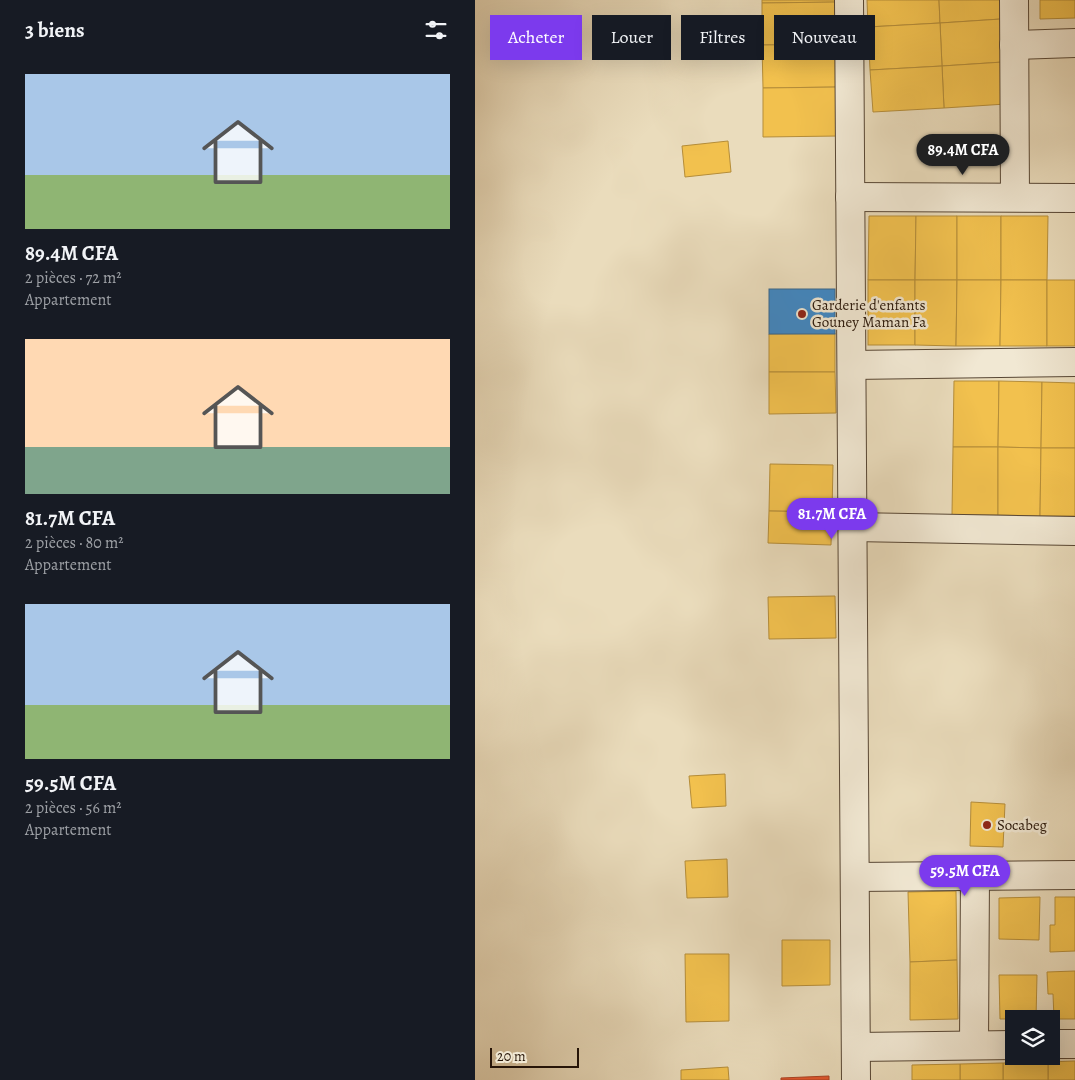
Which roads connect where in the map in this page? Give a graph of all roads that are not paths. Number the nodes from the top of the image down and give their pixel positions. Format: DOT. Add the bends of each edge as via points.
graph roads {
  1 [pos="849,0"];
  2 [pos="1014,0"];
  3 [pos="1075,43"];
  4 [pos="1014,45"];
  5 [pos="850,197"];
  6 [pos="1015,198"];
  7 [pos="1075,198"];
  8 [pos="1075,362"];
  9 [pos="851,365"];
  10 [pos="853,528"];
  11 [pos="1075,531"];
  12 [pos="1075,875"];
  13 [pos="855,876"];
  14 [pos="975,876"];
  15 [pos="1060,1044"];
  16 [pos="1075,1044"];
  17 [pos="975,1045"];
  18 [pos="1005,1045"];
  19 [pos="856,1047"];
  20 [pos="856,1080"];
  1 -- 5 [label="street"];
  2 -- 4 [label="street"];
  3 -- 4 [label="street"];
  4 -- 6 [label="street"];
  5 -- 6 [label="street"];
  5 -- 9 [label="street"];
  6 -- 7 [label="street"];
  8 -- 9 [label="street"];
  9 -- 10 [label="street"];
  10 -- 11 [label="street"];
  10 -- 13 [label="street"];
  12 -- 14 [label="street"];
  13 -- 14 [label="street"];
  13 -- 19 [label="street"];
  14 -- 17 [label="street"];
  15 -- 16 [label="street"];
  17 -- 18 [label="street"];
  17 -- 19 [label="street"];
  19 -- 20 [label="street"];
}
